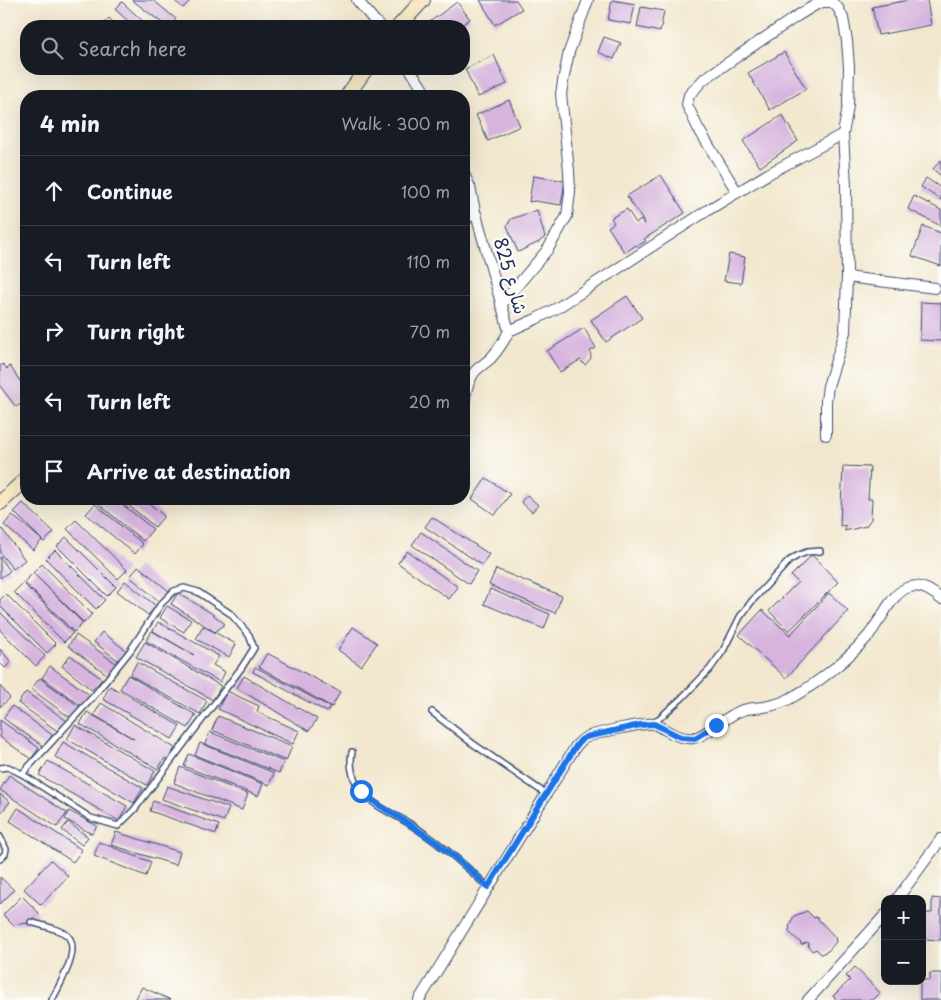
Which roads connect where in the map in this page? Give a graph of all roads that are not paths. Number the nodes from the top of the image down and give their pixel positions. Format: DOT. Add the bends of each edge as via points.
graph roads {
  1 [pos="357,0"];
  2 [pos="423,0"];
  3 [pos="588,0"];
  4 [pos="374,20"];
  5 [pos="405,20"];
  6 [pos="362,75"];
  7 [pos="414,75"];
  8 [pos="351,90"];
  9 [pos="424,90"];
  10 [pos="843,134"];
  11 [pos="470,187"];
  12 [pos="737,192"];
  13 [pos="475,212"];
  14 [pos="470,216"];
  15 [pos="847,276"];
  16 [pos="935,288"];
  17 [pos="501,305"];
  18 [pos="509,331"];
  19 [pos="470,383"];
  20 [pos="826,435"];
  21 [pos="20,485"];
  22 [pos="0,503"];
  23 [pos="820,551"];
  24 [pos="941,599"];
  25 [pos="432,712"];
  26 [pos="654,724"];
  27 [pos="352,752"];
  28 [pos="0,768"];
  29 [pos="22,774"];
  30 [pos="546,794"];
  31 [pos="0,836"];
  32 [pos="941,839"];
  33 [pos="0,859"];
  34 [pos="488,887"];
  35 [pos="900,895"];
  36 [pos="881,919"];
  37 [pos="31,922"];
  38 [pos="52,1000"];
  39 [pos="419,1000"];
  40 [pos="808,1000"];
  1 -- 4 [label="street"];
  2 -- 5 [label="main road"];
  3 -- 17 [label="street" via="569,52 561,94 570,171 567,216 548,249"];
  6 -- 8 [label="main road"];
  7 -- 9 [label="street"];
  10 -- 12 [label="street"];
  10 -- 12 [label="street" via="849,86 844,18 834,3 823,2 704,79 689,96 687,104 698,128"];
  10 -- 15 [label="street"];
  11 -- 13 [label="street, شارع 825"];
  12 -- 18 [label="street" via="557,308"];
  13 -- 14 [label="street"];
  13 -- 17 [label="street, شارع 825"];
  15 -- 16 [label="street"];
  15 -- 20 [label="street" via="845,332 828,386"];
  17 -- 18 [label="street, شارع 825"];
  18 -- 19 [label="street, شارع 825" via="502,345 473,375"];
  21 -- 22 [label="main road"];
  23 -- 26 [label="lane" via="807,552 790,561 746,609 706,674"];
  24 -- 26 [label="street" via="922,587 911,587 894,597 870,634 848,656 791,698 767,707 740,711 695,738 681,737"];
  25 -- 30 [label="lane"];
  26 -- 30 [label="street" via="586,737 576,746"];
  27 -- 34 [label="lane" via="353,777 368,798 434,841"];
  28 -- 29 [label="lane" via="8,767"];
  29 -- 29 [label="lane" via="91,818 118,826 134,810 242,666 254,648 249,635 231,614 198,592 184,588 174,591 92,698"];
  30 -- 34 [label="street"];
  31 -- 33 [label="lane" via="6,849"];
  32 -- 35 [label="street"];
  34 -- 39 [label="street"];
  36 -- 40 [label="street"];
  37 -- 38 [label="lane" via="64,932 72,944 70,962"];
}
